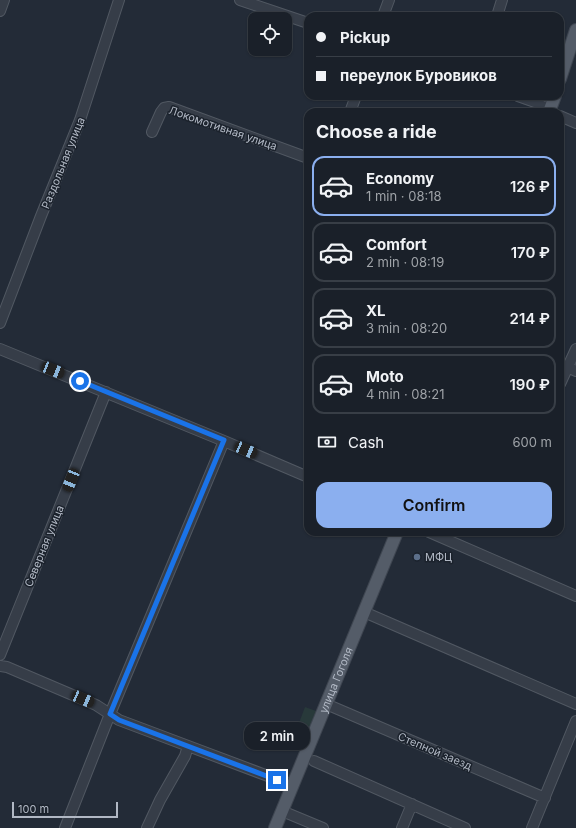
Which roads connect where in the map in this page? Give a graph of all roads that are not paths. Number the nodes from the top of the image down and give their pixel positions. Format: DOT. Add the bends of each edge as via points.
graph roads {
  1 [pos="4,0"];
  2 [pos="119,0"];
  3 [pos="240,0"];
  4 [pos="388,0"];
  5 [pos="502,0"];
  6 [pos="252,2"];
  7 [pos="0,11"];
  8 [pos="384,12"];
  9 [pos="498,12"];
  10 [pos="304,22"];
  11 [pos="576,30"];
  12 [pos="564,67"];
  13 [pos="529,100"];
  14 [pos="546,108"];
  15 [pos="564,117"];
  16 [pos="576,123"];
  17 [pos="152,132"];
  18 [pos="304,157"];
  19 [pos="0,323"];
  20 [pos="0,349"];
  21 [pos="576,350"];
  22 [pos="568,368"];
  23 [pos="106,392"];
  24 [pos="224,440"];
  25 [pos="304,475"];
  26 [pos="395,536"];
  27 [pos="438,536"];
  28 [pos="576,596"];
  29 [pos="364,612"];
  30 [pos="0,655"];
  31 [pos="0,666"];
  32 [pos="326,704"];
  33 [pos="576,704"];
  34 [pos="110,714"];
  35 [pos="576,721"];
  36 [pos="188,746"];
  37 [pos="314,761"];
  38 [pos="292,786"];
  39 [pos="545,798"];
  40 [pos="412,804"];
  41 [pos="282,811"];
  42 [pos="64,828"];
  43 [pos="147,828"];
  44 [pos="275,828"];
  45 [pos="323,828"];
  46 [pos="402,828"];
  47 [pos="465,828"];
  48 [pos="532,828"];
  1 -- 7 [label="street"];
  2 -- 19 [label="street, Раздольная улица" via="80,120"];
  3 -- 6 [label="street"];
  4 -- 8 [label="street"];
  5 -- 9 [label="street"];
  6 -- 10 [label="street"];
  11 -- 12 [label="main road"];
  13 -- 14 [label="street"];
  15 -- 16 [label="street"];
  17 -- 18 [label="street, Локомотивная улица" via="161,112 169,107"];
  20 -- 23 [label="street"];
  21 -- 22 [label="street"];
  23 -- 24 [label="street"];
  23 -- 30 [label="street, Северная улица"];
  24 -- 25 [label="street"];
  24 -- 34 [label="street"];
  26 -- 29 [label="main road, улица Гоголя"];
  27 -- 28 [label="street"];
  29 -- 32 [label="main road, улица Гоголя"];
  29 -- 33 [label="street"];
  31 -- 34 [label="street" via="96,705"];
  32 -- 38 [label="main road, улица Гоголя"];
  32 -- 39 [label="street, Степной заезд"];
  34 -- 36 [label="street" via="119,720"];
  34 -- 42 [label="street"];
  35 -- 39 [label="street"];
  36 -- 38 [label="street"];
  36 -- 43 [label="street"];
  37 -- 40 [label="street"];
  38 -- 41 [label="main road, улица Гоголя"];
  39 -- 48 [label="street"];
  40 -- 46 [label="street"];
  40 -- 47 [label="street"];
  41 -- 44 [label="main road, улица Гоголя"];
  41 -- 45 [label="street"];
}
